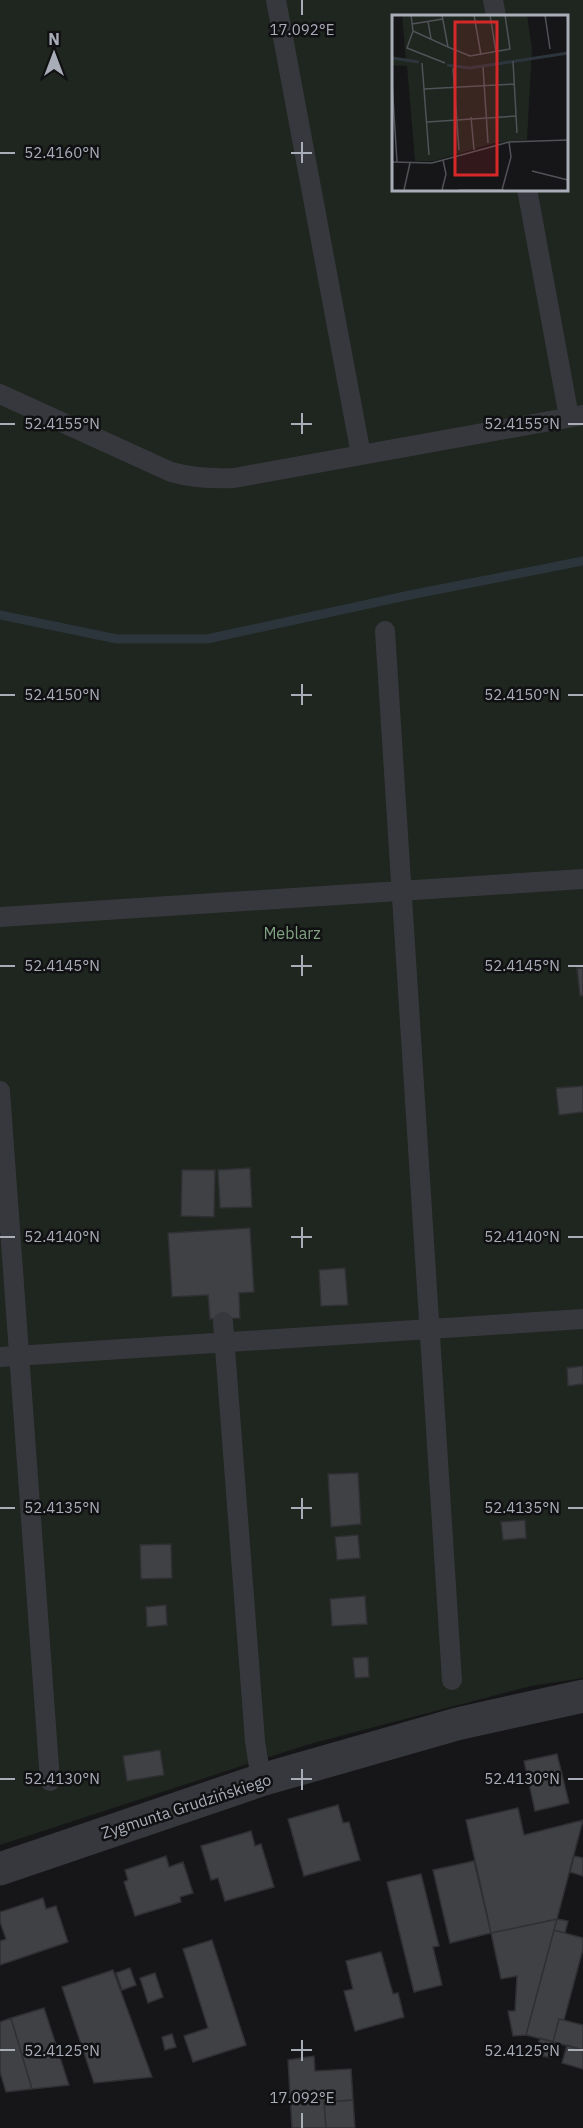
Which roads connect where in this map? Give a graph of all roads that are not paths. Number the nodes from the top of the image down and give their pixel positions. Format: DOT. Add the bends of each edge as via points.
graph roads {
  1 [pos="276,0"];
  2 [pos="493,0"];
  3 [pos="496,15"];
  4 [pos="527,190"];
  5 [pos="0,394"];
  6 [pos="576,416"];
  7 [pos="361,455"];
  8 [pos="385,631"];
  9 [pos="583,879"];
  10 [pos="401,891"];
  11 [pos="0,917"];
  12 [pos="0,1091"];
  13 [pos="583,1319"];
  14 [pos="223,1322"];
  15 [pos="428,1329"];
  16 [pos="224,1342"];
  17 [pos="20,1356"];
  18 [pos="0,1357"];
  19 [pos="452,1680"];
  20 [pos="583,1696"];
  21 [pos="261,1780"];
  22 [pos="50,1781"];
  23 [pos="0,1869"];
  1 -- 7 [label="lane"];
  2 -- 3 [label="lane"];
  4 -- 6 [label="lane"];
  5 -- 7 [label="lane" via="191,478 234,478"];
  6 -- 7 [label="lane"];
  8 -- 10 [label="lane"];
  9 -- 10 [label="lane"];
  10 -- 11 [label="lane"];
  10 -- 15 [label="lane"];
  12 -- 17 [label="lane"];
  13 -- 15 [label="lane"];
  14 -- 16 [label="lane"];
  15 -- 16 [label="lane"];
  15 -- 19 [label="lane"];
  16 -- 17 [label="lane"];
  16 -- 21 [label="lane"];
  17 -- 18 [label="lane"];
  17 -- 22 [label="lane"];
  20 -- 21 [label="street, Zygmunta Grudzińskiego" via="458,1724"];
  21 -- 23 [label="street, Zygmunta Grudzińskiego"];
}
